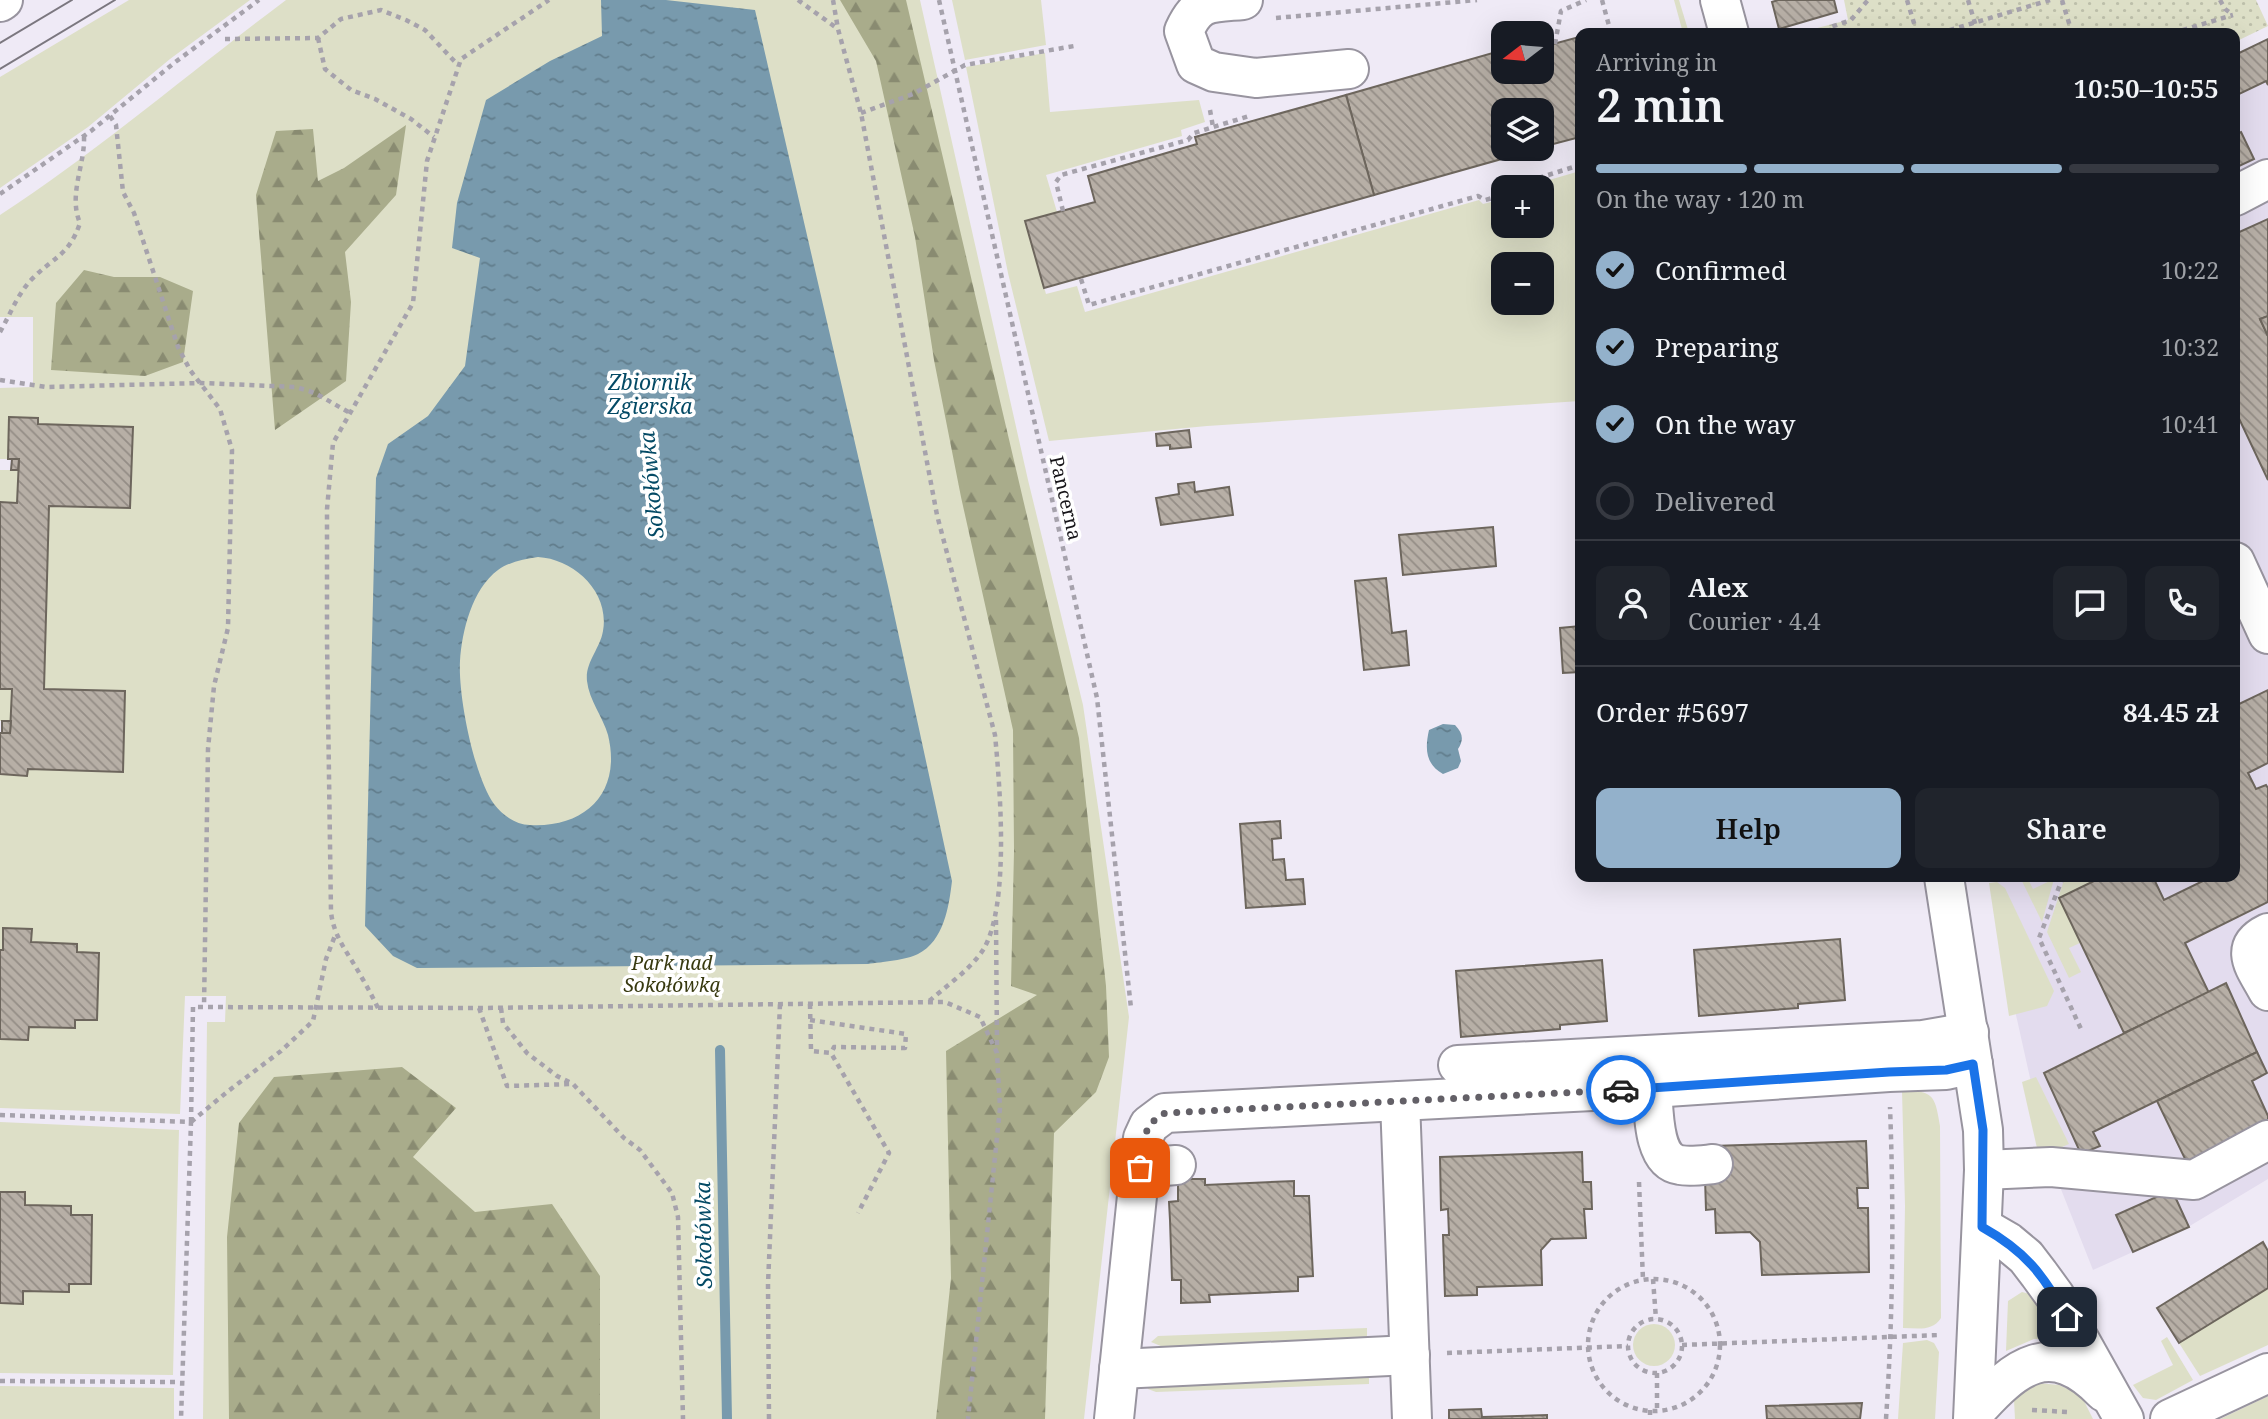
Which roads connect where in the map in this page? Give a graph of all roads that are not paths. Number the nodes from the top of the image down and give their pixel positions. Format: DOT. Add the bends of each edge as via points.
graph roads {
  1 [pos="1720,0"];
  2 [pos="1257,9"];
  3 [pos="1728,28"];
  4 [pos="1349,69"];
  5 [pos="2268,178"];
  6 [pos="2240,193"];
  7 [pos="2240,573"];
  8 [pos="2268,634"];
  9 [pos="1945,882"];
  10 [pos="2268,933"];
  11 [pos="2268,992"];
  12 [pos="1971,1048"];
  13 [pos="1458,1065"];
  14 [pos="1653,1088"];
  15 [pos="1400,1101"];
  16 [pos="2268,1140"];
  17 [pos="1713,1164"];
  18 [pos="1984,1170"];
  19 [pos="1982,1227"];
  20 [pos="1410,1355"];
  21 [pos="1119,1369"];
  22 [pos="2268,1373"];
  23 [pos="2119,1410"];
  24 [pos="1973,1416"];
  25 [pos="1114,1419"];
  26 [pos="1412,1419"];
  27 [pos="2170,1419"];
  1 -- 3 [label="street"];
  2 -- 4 [label="street" via="1204,3 1192,12 1184,31 1196,64 1256,79"];
  5 -- 6 [label="street"];
  7 -- 8 [label="street"];
  9 -- 12 [label="street"];
  10 -- 11 [label="street" via="2256,939 2250,956"];
  12 -- 13 [label="street" via="1923,1041"];
  12 -- 14 [label="street" via="1946,1070"];
  12 -- 18 [label="street" via="1981,1107"];
  14 -- 15 [label="street"];
  14 -- 17 [label="street" via="1661,1152 1678,1166"];
  15 -- 20 [label="street"];
  15 -- 21 [label="street" via="1165,1113 1149,1125 1143,1138 1158,1166"];
  16 -- 18 [label="street" via="2194,1180 2051,1167"];
  18 -- 19 [label="street"];
  19 -- 23 [label="street" via="2008,1242 2039,1274"];
  19 -- 24 [label="street"];
  20 -- 21 [label="street"];
  20 -- 26 [label="street"];
  21 -- 25 [label="street"];
  22 -- 27 [label="street"];
  23 -- 24 [label="street" via="2095,1382 2068,1366 2042,1362 2010,1375"];
}
